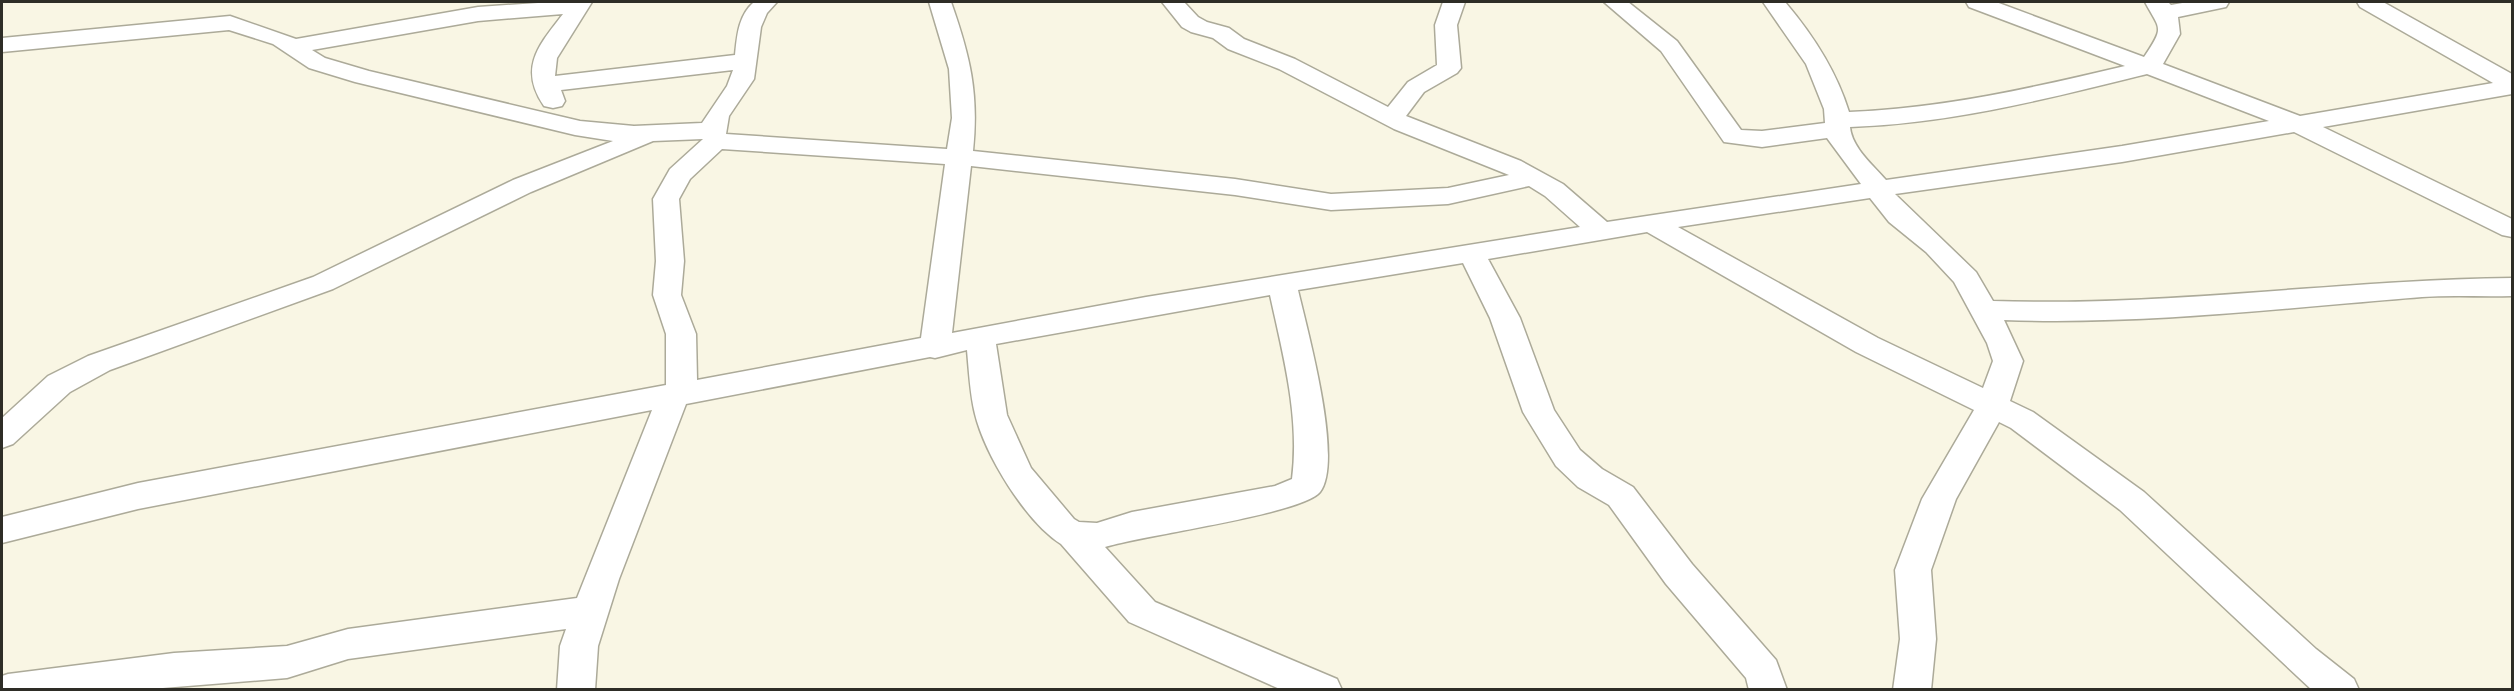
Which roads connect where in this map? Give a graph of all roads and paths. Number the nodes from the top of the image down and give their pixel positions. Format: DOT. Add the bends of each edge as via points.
graph roads {
  1 [pos="222,2"];
  2 [pos="766,2"];
  3 [pos="939,2"];
  4 [pos="1173,2"];
  5 [pos="1454,2"];
  6 [pos="1616,2"];
  7 [pos="1774,2"];
  8 [pos="1977,2"];
  9 [pos="2218,2"];
  10 [pos="2368,2"];
  11 [pos="580,4"];
  12 [pos="2162,7"];
  13 [pos="246,27"];
  14 [pos="2,45"];
  15 [pos="293,46"];
  16 [pos="747,61"];
  17 [pos="2149,67"];
  18 [pos="548,84"];
  19 [pos="2512,85"];
  20 [pos="1392,118"];
  21 [pos="558,122"];
  22 [pos="2294,122"];
  23 [pos="1837,124"];
  24 [pos="657,132"];
  25 [pos="714,135"];
  26 [pos="959,157"];
  27 [pos="1532,178"];
  28 [pos="1879,190"];
  29 [pos="1654,225"];
  30 [pos="2512,229"];
  31 [pos="1604,233"];
  32 [pos="1472,254"];
  33 [pos="1282,283"];
  34 [pos="2512,287"];
  35 [pos="1984,310"];
  36 [pos="980,339"];
  37 [pos="934,348"];
  38 [pos="677,395"];
  39 [pos="1992,406"];
  40 [pos="2,436"];
  41 [pos="2,530"];
  42 [pos="1073,535"];
  43 [pos="590,611"];
  44 [pos="8,690"];
  45 [pos="576,690"];
  46 [pos="1323,690"];
  47 [pos="1768,690"];
  48 [pos="1912,690"];
  49 [pos="2340,690"];
  1 -- 13 [label="street" via="242,11"];
  2 -- 16 [label="street" via="756,10 749,25"];
  3 -- 26 [label="street" via="961,69 964,118"];
  4 -- 20 [label="street" via="1190,22 1287,64"];
  5 -- 20 [label="street" via="1446,25 1449,68 1416,87"];
  6 -- 23 [label="street" via="1669,46 1733,137 1762,138"];
  7 -- 23 [label="street" via="1799,30 1819,62"];
  8 -- 17 [label="street"];
  9 -- 12 [label="street"];
  10 -- 19 [label="street"];
  11 -- 15 [label="street" via="478,14"];
  11 -- 18 [label="street" via="560,30 543,67"];
  12 -- 17 [label="street" via="2172,22 2169,35"];
  13 -- 14 [label="street" via="230,24 136,30"];
  13 -- 15 [label="street"];
  15 -- 21 [label="street" via="317,63 363,77"];
  16 -- 18 [label="street"];
  16 -- 25 [label="street" via="741,82 713,123"];
  17 -- 22 [label="street"];
  17 -- 23 [label="street" via="2008,100 1910,117"];
  18 -- 21 [label="street"];
  19 -- 22 [label="street"];
  20 -- 27 [label="street" via="1493,158"];
  21 -- 24 [label="street" via="576,129"];
  22 -- 28 [label="street" via="2122,154"];
  22 -- 30 [label="street"];
  23 -- 28 [label="street" via="1841,142"];
  24 -- 25 [label="street"];
  24 -- 40 [label="street" via="522,186 323,283 99,363 59,384"];
  25 -- 26 [label="street"];
  25 -- 38 [label="street" via="680,175 666,199 670,261 667,295 681,334"];
  26 -- 27 [label="street" via="1235,187 1331,202 1448,196"];
  26 -- 37 [label="street"];
  27 -- 31 [label="street" via="1554,190"];
  28 -- 29 [label="street"];
  28 -- 35 [label="street" via="1899,216 1936,246 1966,278"];
  29 -- 31 [label="street"];
  29 -- 39 [label="street" via="1867,345"];
  31 -- 32 [label="street"];
  32 -- 33 [label="street"];
  32 -- 47 [label="street" via="1505,318 1539,412 1568,458 1590,478 1622,496 1679,574 1763,671"];
  33 -- 36 [label="street"];
  33 -- 42 [label="street" via="1300,366 1312,452 1308,484 1298,492 1275,499 1174,516 1097,536"];
  34 -- 35 [label="street" via="2424,288 2070,313"];
  35 -- 39 [label="street" via="2008,361"];
  36 -- 37 [label="street"];
  36 -- 42 [label="street" via="991,415 1017,474 1062,528"];
  37 -- 38 [label="street"];
  38 -- 41 [label="street" via="138,496"];
  38 -- 43 [label="street"];
  39 -- 48 [label="street" via="1939,499 1913,570 1918,639"];
  39 -- 49 [label="street" via="2022,420 2132,501 2302,660"];
  42 -- 46 [label="street" via="1142,612"];
  43 -- 44 [label="street" via="348,645 287,662 174,669"];
  43 -- 45 [label="street" via="579,646"];
}
